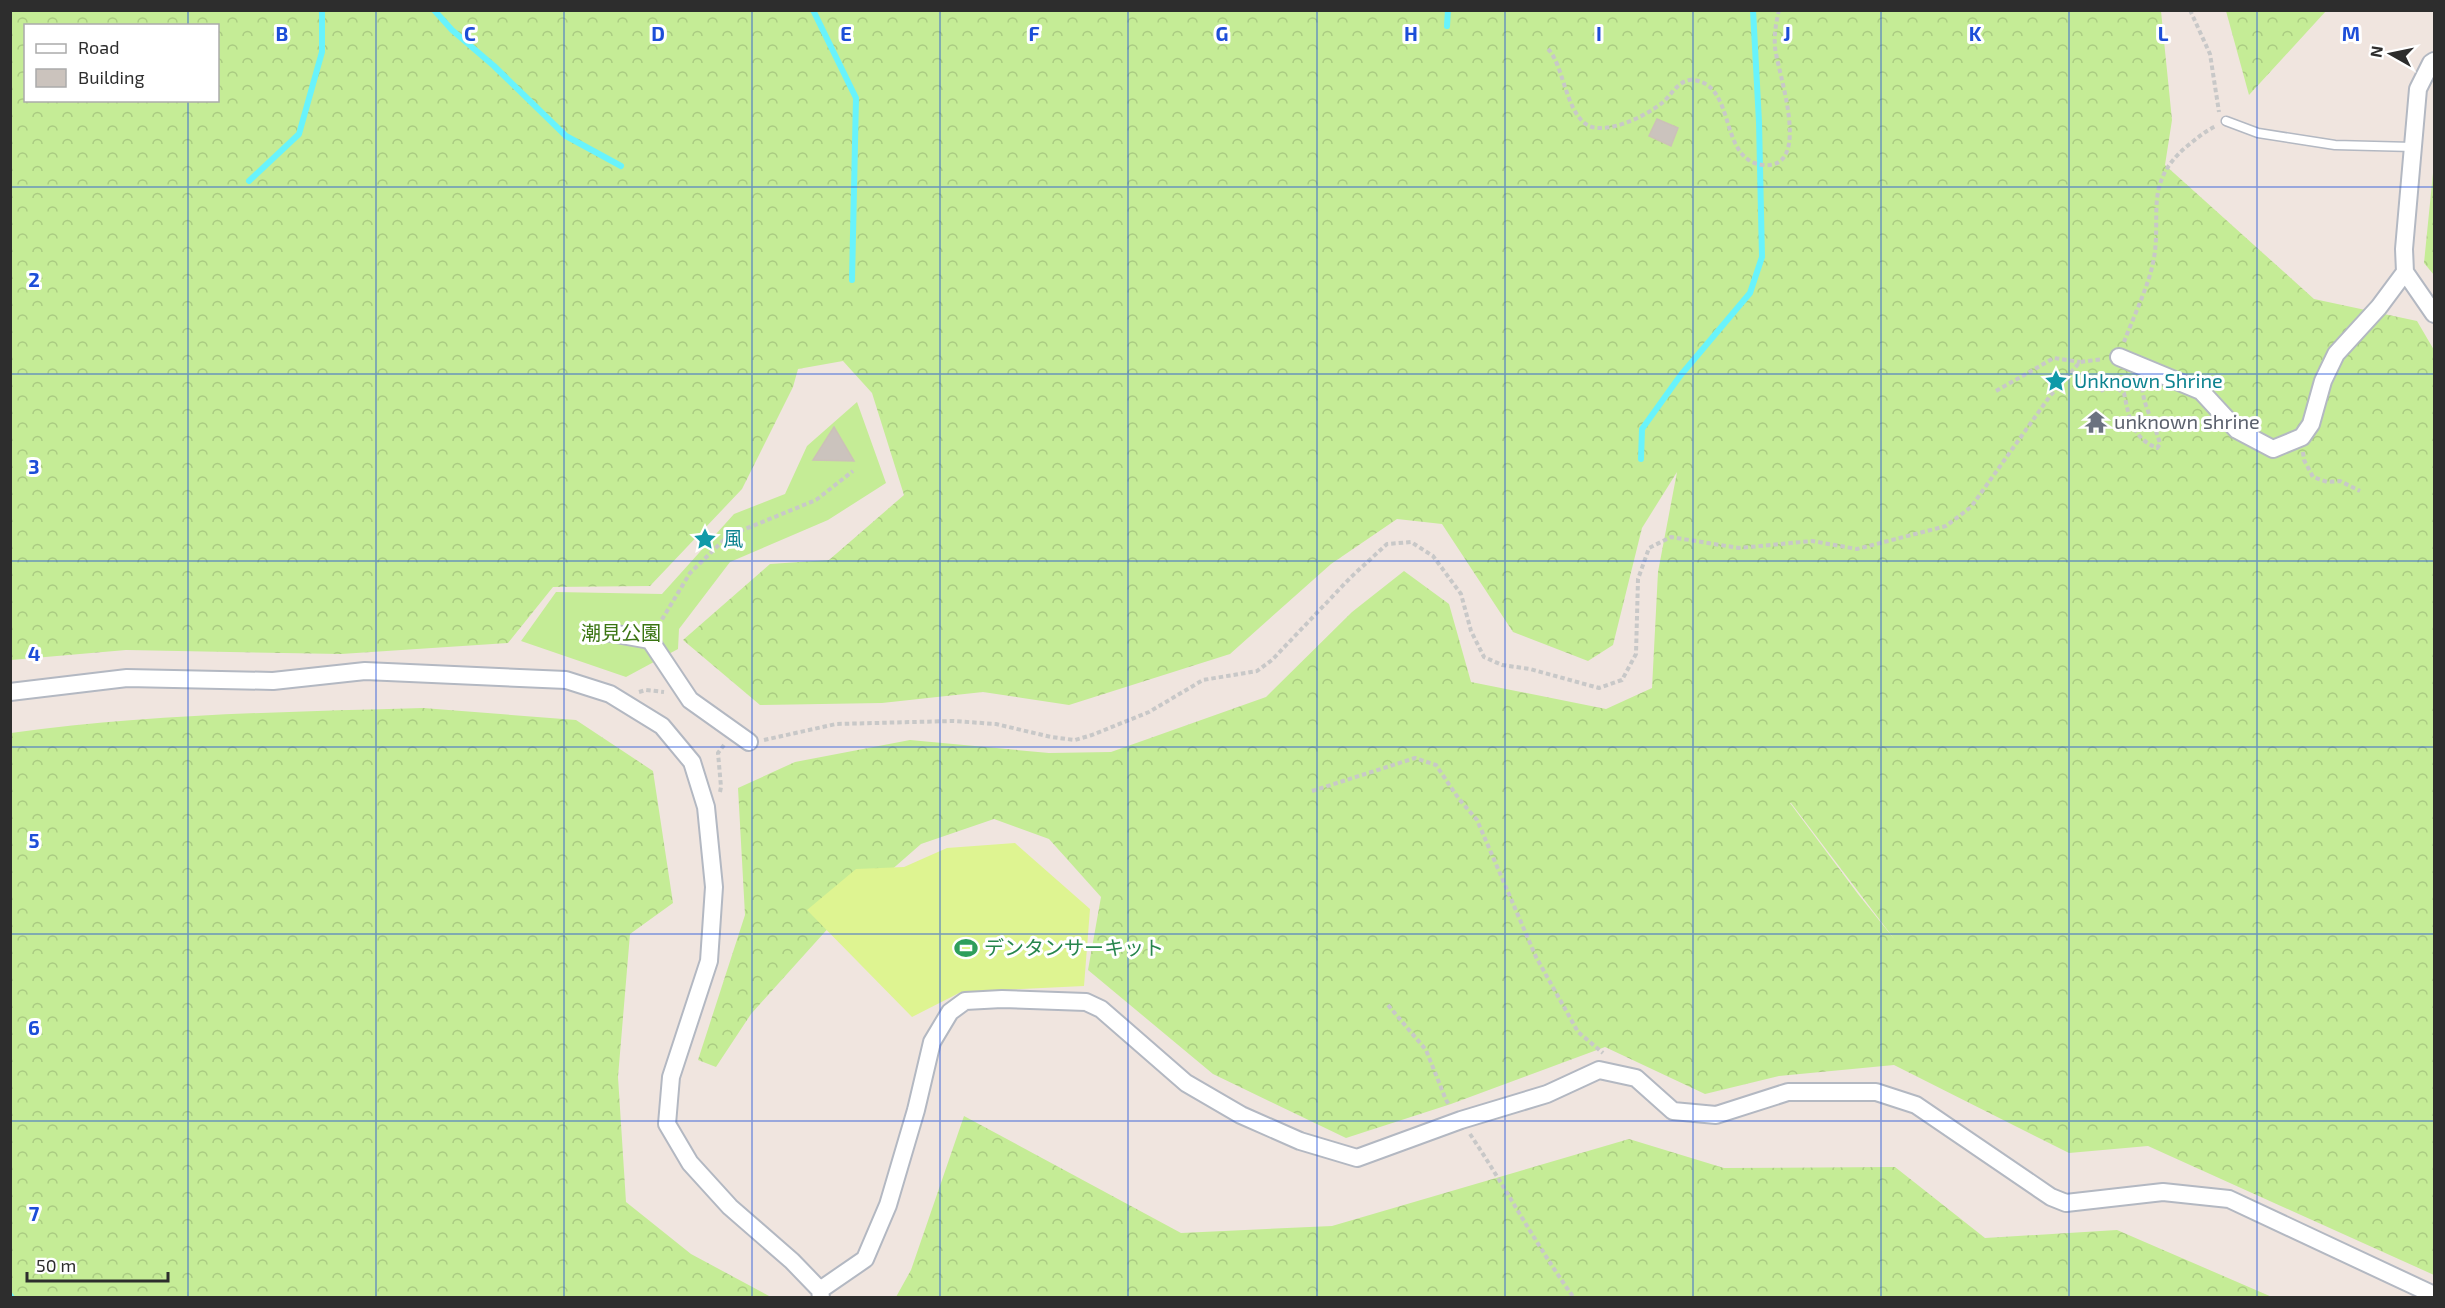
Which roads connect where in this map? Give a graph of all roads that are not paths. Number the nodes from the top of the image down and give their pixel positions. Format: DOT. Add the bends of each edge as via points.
graph roads {
  1 [pos="2434,61"];
  2 [pos="2226,121"];
  3 [pos="2413,147"];
  4 [pos="2405,272"];
  5 [pos="2434,314"];
  6 [pos="2119,357"];
  7 [pos="605,632"];
  8 [pos="10,692"];
  9 [pos="749,742"];
  10 [pos="820,1294"];
  11 [pos="2434,1294"];
  1 -- 3 [label="street" via="2418,89"];
  2 -- 3 [label="lane" via="2258,133 2335,145"];
  3 -- 4 [label="street"];
  4 -- 5 [label="street"];
  4 -- 6 [label="street" via="2336,354 2323,381 2311,424 2302,437 2273,449 2237,430 2201,391"];
  7 -- 9 [label="street" via="650,640 690,700"];
  8 -- 10 [label="street" via="127,678 273,681 365,671 566,680 610,694 662,726 692,762 706,807 714,887 709,962 671,1077 667,1124 690,1163 730,1207 792,1261"];
  10 -- 11 [label="street" via="865,1259 888,1205 932,1042 950,1012 965,1001 1002,999 1086,1002 1101,1010 1186,1083 1241,1115 1300,1141 1357,1158 1547,1094 1599,1070 1636,1078 1673,1112 1716,1115 1788,1092 1876,1092 1916,1105 2051,1197 2066,1203 2163,1192 2229,1199"];
}
